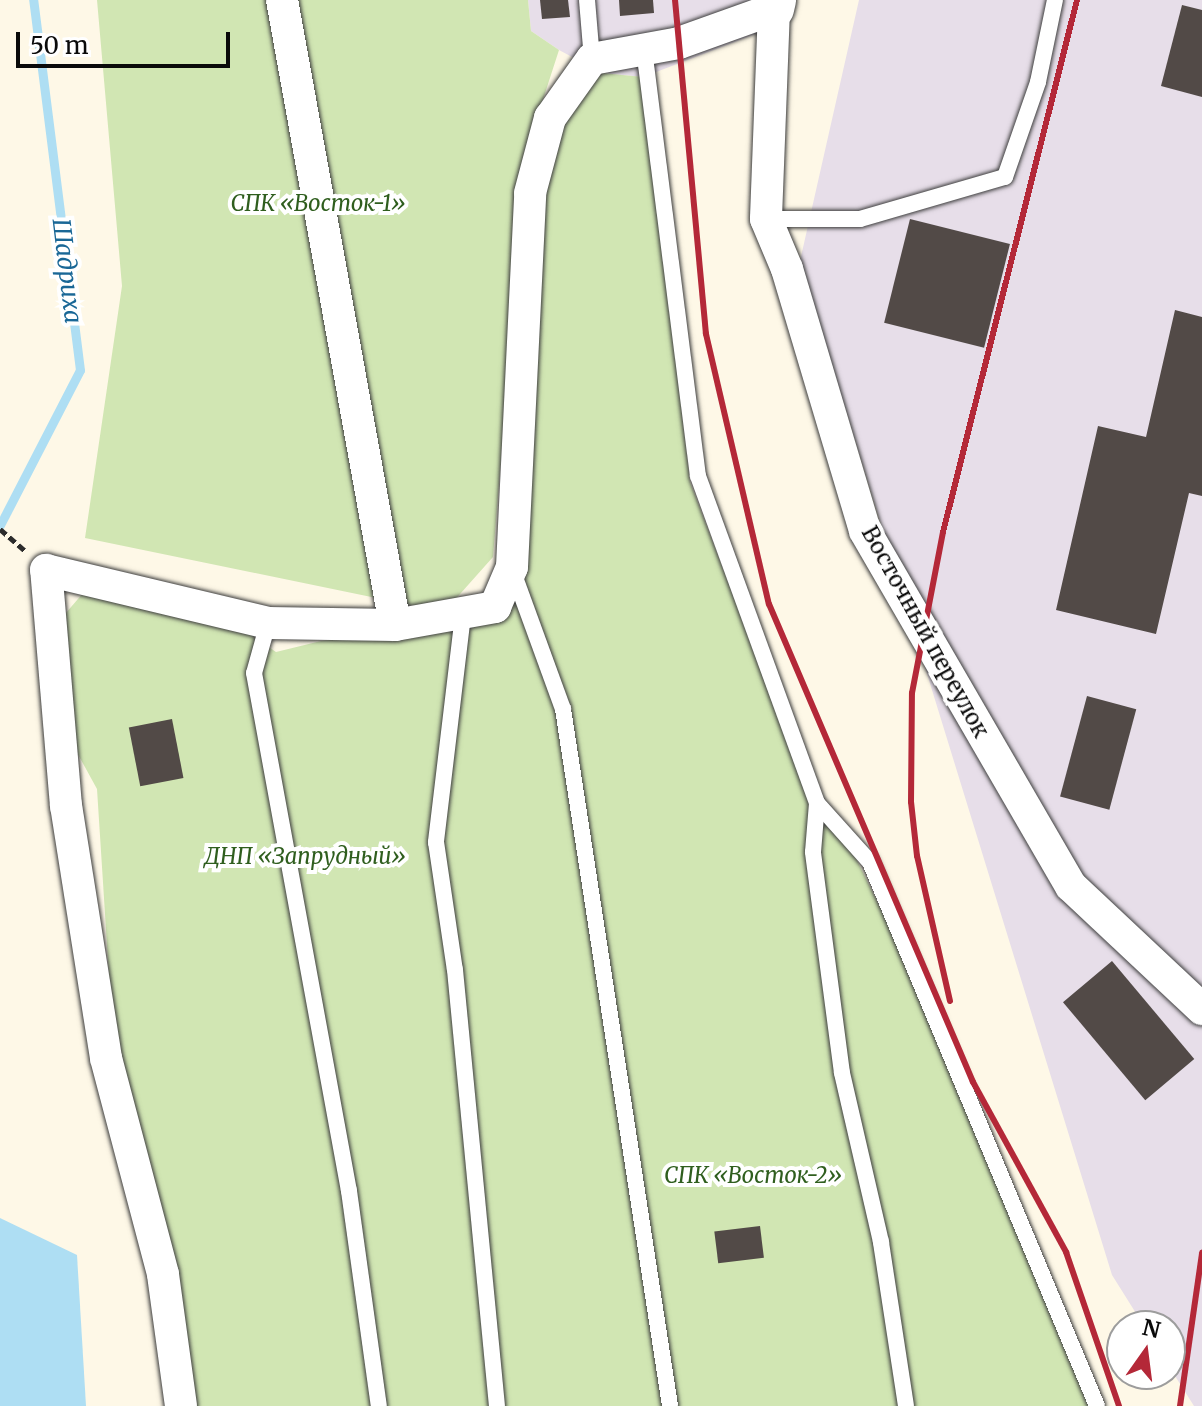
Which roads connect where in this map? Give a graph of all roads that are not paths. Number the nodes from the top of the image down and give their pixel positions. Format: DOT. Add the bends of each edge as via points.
graph roads {
  1 [pos="282,0"];
  2 [pos="587,0"];
  3 [pos="1055,0"];
  4 [pos="775,4"];
  5 [pos="644,49"];
  6 [pos="592,59"];
  7 [pos="766,219"];
  8 [pos="512,567"];
  9 [pos="463,615"];
  10 [pos="268,623"];
  11 [pos="395,625"];
  12 [pos="817,803"];
  13 [pos="1202,1009"];
  14 [pos="181,1406"];
  15 [pos="379,1406"];
  16 [pos="497,1406"];
  17 [pos="670,1406"];
  18 [pos="906,1406"];
  19 [pos="1097,1406"];
  1 -- 11 [label="street"];
  2 -- 6 [label="lane"];
  3 -- 7 [label="lane" via="1038,82 1005,177 860,219"];
  4 -- 5 [label="street" via="679,43"];
  4 -- 7 [label="street, Восточный переулок"];
  5 -- 6 [label="street"];
  5 -- 12 [label="lane" via="698,476"];
  6 -- 8 [label="street" via="550,118 530,193"];
  7 -- 13 [label="street, Восточный переулок" via="787,269 865,531 1071,886"];
  8 -- 9 [label="street" via="495,607"];
  8 -- 17 [label="lane" via="563,709"];
  9 -- 11 [label="street"];
  9 -- 16 [label="lane" via="436,842 455,970"];
  10 -- 11 [label="street"];
  10 -- 14 [label="street" via="46,570 66,806 103,1043 163,1274"];
  10 -- 15 [label="lane" via="254,673 349,1191"];
  12 -- 18 [label="lane" via="813,852 842,1073 881,1242"];
  12 -- 19 [label="lane" via="870,862"];
}
